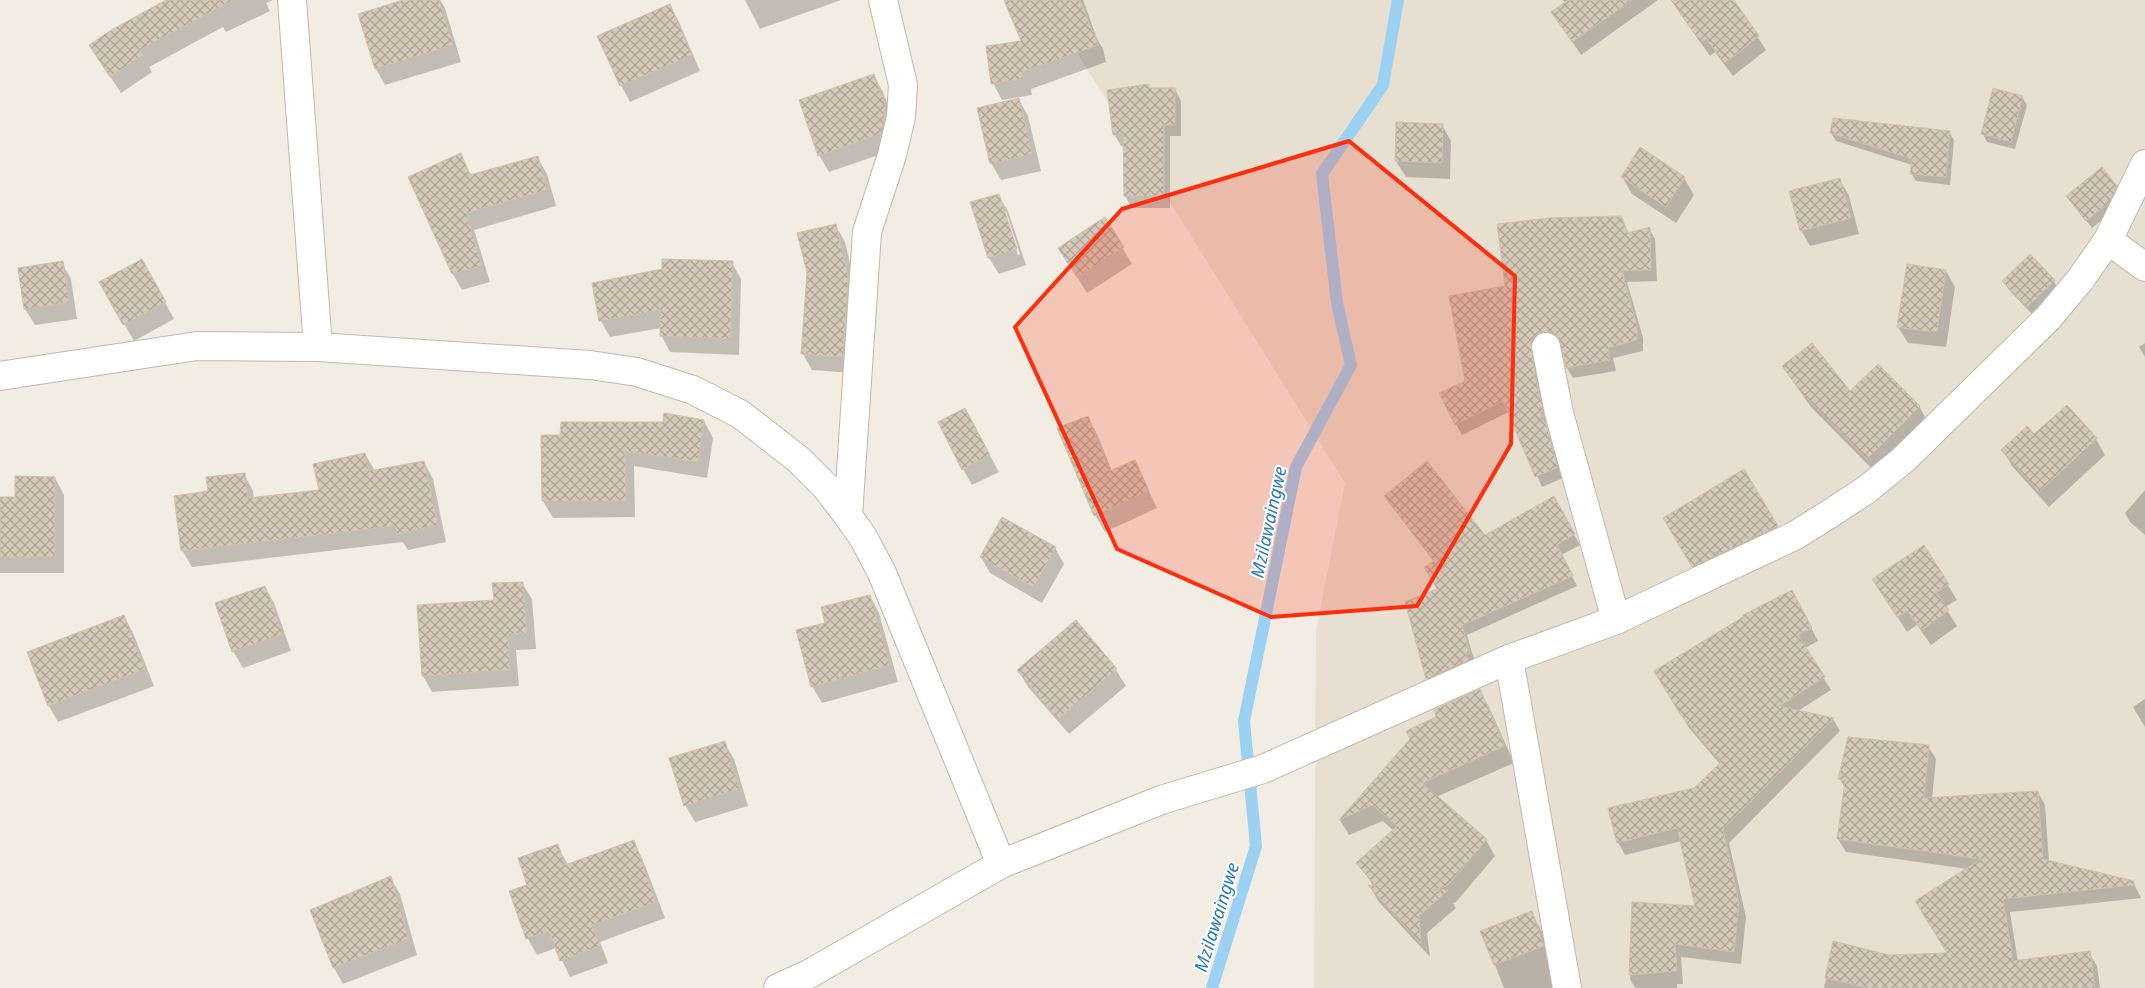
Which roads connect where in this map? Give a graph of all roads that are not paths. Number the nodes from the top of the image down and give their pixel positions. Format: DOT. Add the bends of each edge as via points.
graph roads {
  1 [pos="292,0"];
  2 [pos="884,0"];
  3 [pos="2145,164"];
  4 [pos="2108,240"];
  5 [pos="2145,267"];
  6 [pos="1546,347"];
  7 [pos="318,348"];
  8 [pos="0,376"];
  9 [pos="848,516"];
  10 [pos="1616,620"];
  11 [pos="1509,659"];
  12 [pos="1001,864"];
  13 [pos="778,988"];
  14 [pos="1567,988"];
  1 -- 7 [label="street"];
  2 -- 9 [label="street" via="903,85 901,117 867,232"];
  3 -- 4 [label="street"];
  4 -- 5 [label="street"];
  4 -- 10 [label="street" via="2048,318 1904,459 1866,490 1796,535"];
  6 -- 10 [label="street" via="1559,413"];
  7 -- 8 [label="street" via="197,346"];
  7 -- 9 [label="street" via="590,366 646,375 693,390 740,414 798,459 826,487"];
  9 -- 12 [label="street" via="882,573"];
  10 -- 11 [label="street"];
  11 -- 12 [label="street" via="1264,769 1153,803"];
  11 -- 14 [label="street"];
  12 -- 13 [label="street" via="809,974"];
}
